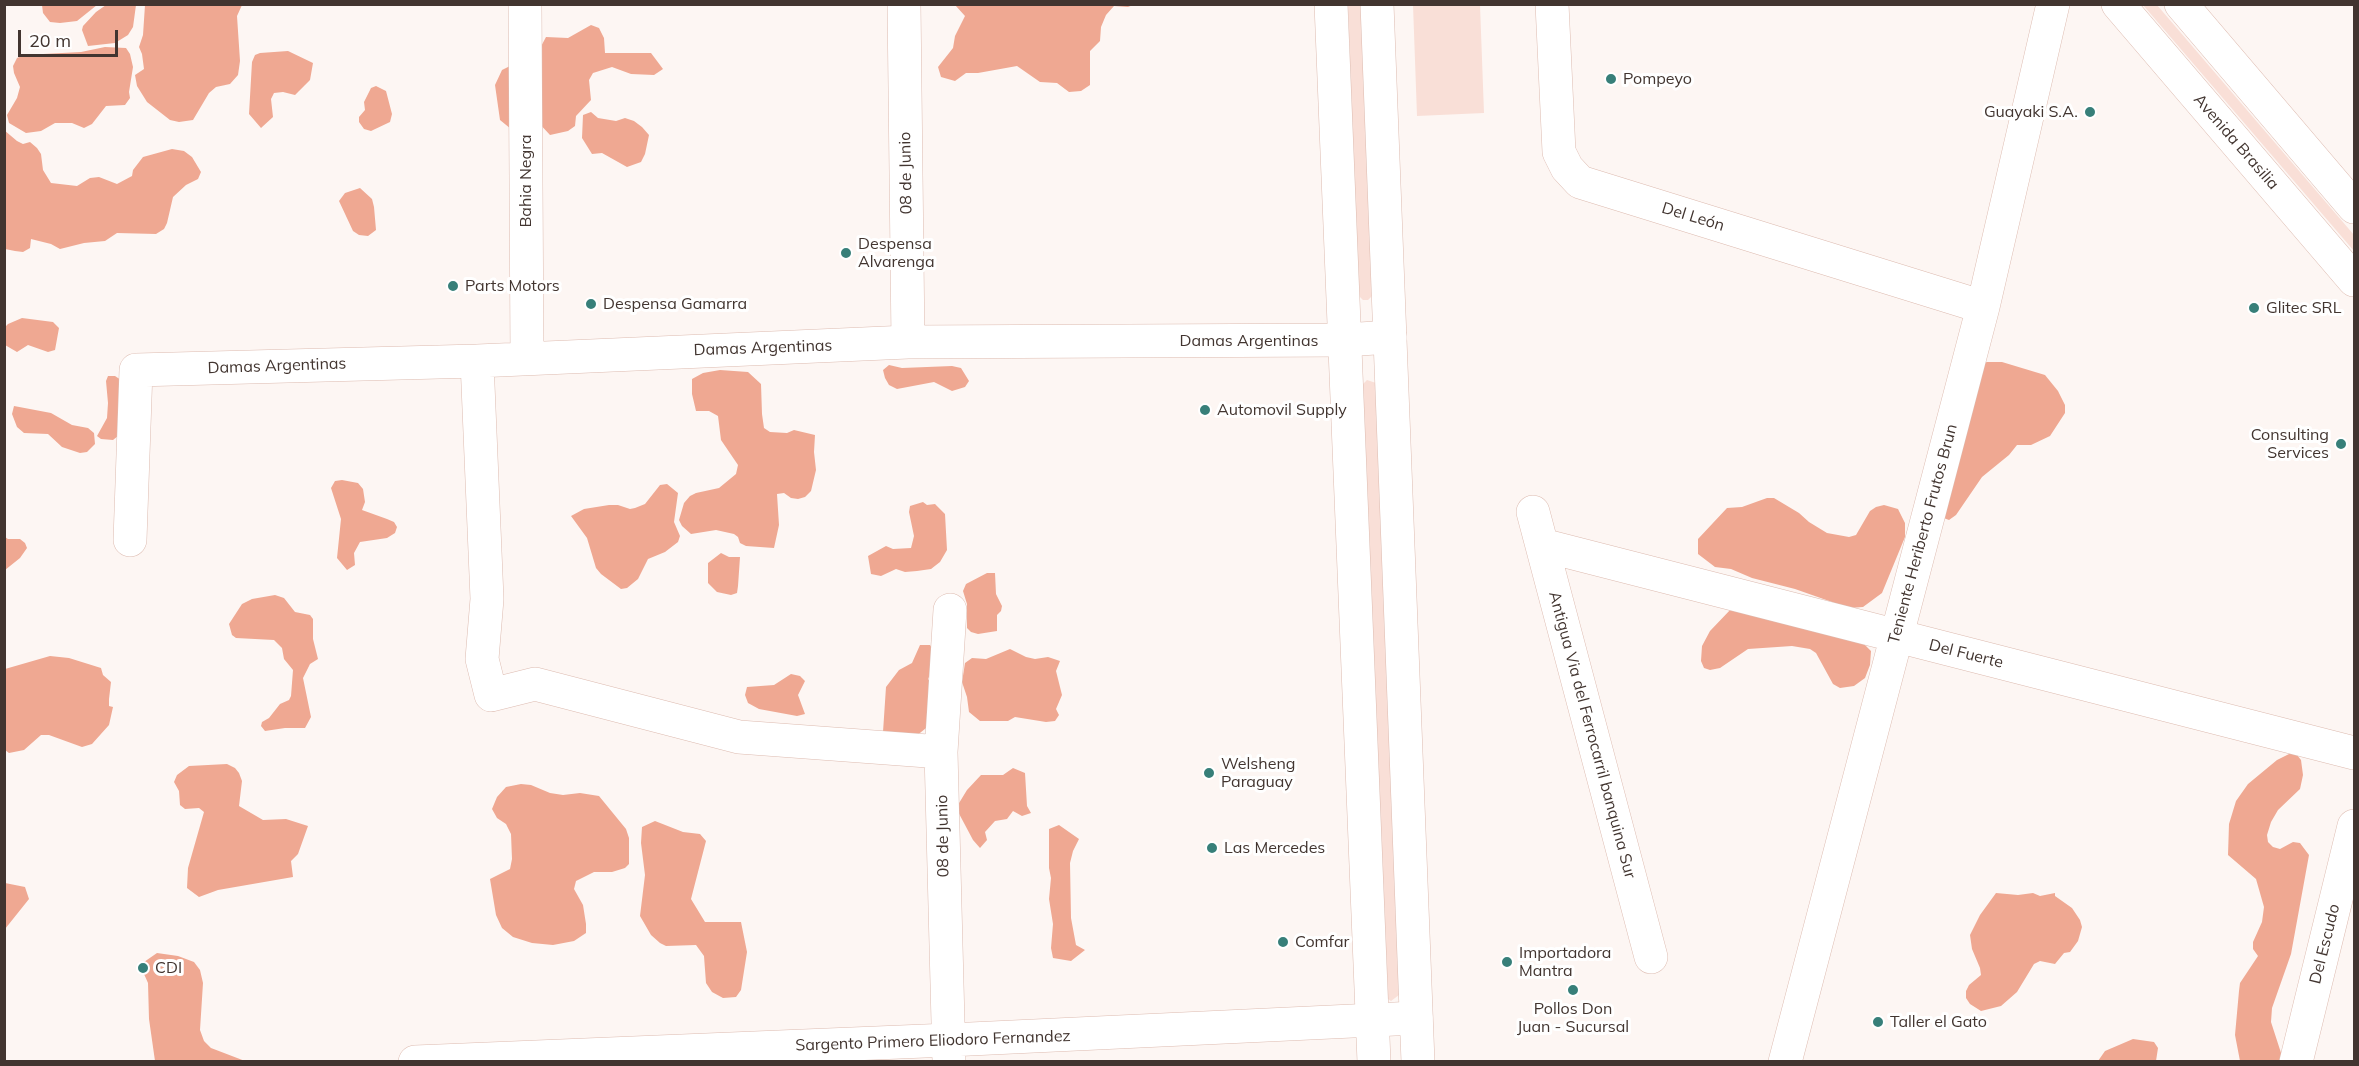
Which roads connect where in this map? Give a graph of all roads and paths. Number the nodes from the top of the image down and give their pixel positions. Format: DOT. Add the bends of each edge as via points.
graph roads {
  1 [pos="525,4"];
  2 [pos="904,4"];
  3 [pos="1331,4"];
  4 [pos="1377,4"];
  5 [pos="1552,4"];
  6 [pos="2053,4"];
  7 [pos="2118,4"];
  8 [pos="2181,4"];
  9 [pos="2355,207"];
  10 [pos="2355,280"];
  11 [pos="1983,307"];
  12 [pos="1390,338"];
  13 [pos="1345,340"];
  14 [pos="909,342"];
  15 [pos="527,358"];
  16 [pos="477,361"];
  17 [pos="1533,512"];
  18 [pos="130,540"];
  19 [pos="1542,545"];
  20 [pos="950,610"];
  21 [pos="1896,636"];
  22 [pos="941,752"];
  23 [pos="2355,753"];
  24 [pos="2355,826"];
  25 [pos="1651,957"];
  26 [pos="1416,1018"];
  27 [pos="1372,1021"];
  28 [pos="949,1051"];
  29 [pos="415,1062"];
  30 [pos="1374,1062"];
  31 [pos="1418,1062"];
  32 [pos="1785,1062"];
  33 [pos="2296,1062"];
  1 -- 15 [label="main road, Bahia Negra"];
  2 -- 14 [label="main road, 08 de Junio"];
  3 -- 13 [label="main road"];
  4 -- 12 [label="main road"];
  5 -- 11 [label="main road, Del León" via="1559,152 1580,182"];
  6 -- 11 [label="main road, Teniente Heriberto Frutos Brun"];
  7 -- 10 [label="main road, Avenida Brasilia"];
  8 -- 9 [label="main road"];
  11 -- 21 [label="main road, Teniente Heriberto Frutos Brun"];
  12 -- 13 [label="main road, Damas Argentinas"];
  12 -- 26 [label="main road"];
  13 -- 14 [label="main road, Damas Argentinas"];
  13 -- 27 [label="main road"];
  14 -- 15 [label="main road, Damas Argentinas"];
  15 -- 16 [label="main road, Damas Argentinas"];
  16 -- 18 [label="main road, Damas Argentinas" via="136,370"];
  16 -- 22 [label="main road" via="487,599 482,659 491,695 535,684 739,737"];
  17 -- 19 [label="main road, Antigua Via del Ferrocarril banquina Sur"];
  19 -- 21 [label="main road, Del Fuerte"];
  19 -- 25 [label="main road, Antigua Via del Ferrocarril banquina Sur"];
  20 -- 22 [label="main road, 08 de Junio"];
  21 -- 23 [label="main road, Del Fuerte"];
  21 -- 32 [label="main road, Teniente Heriberto Frutos Brun"];
  22 -- 28 [label="main road, 08 de Junio"];
  24 -- 33 [label="main road, Del Escudo"];
  26 -- 27 [label="main road, Sargento Primero Eliodoro Fernandez"];
  26 -- 31 [label="main road"];
  27 -- 28 [label="main road, Sargento Primero Eliodoro Fernandez"];
  27 -- 30 [label="main road"];
  28 -- 29 [label="main road, Sargento Primero Eliodoro Fernandez"];
}
